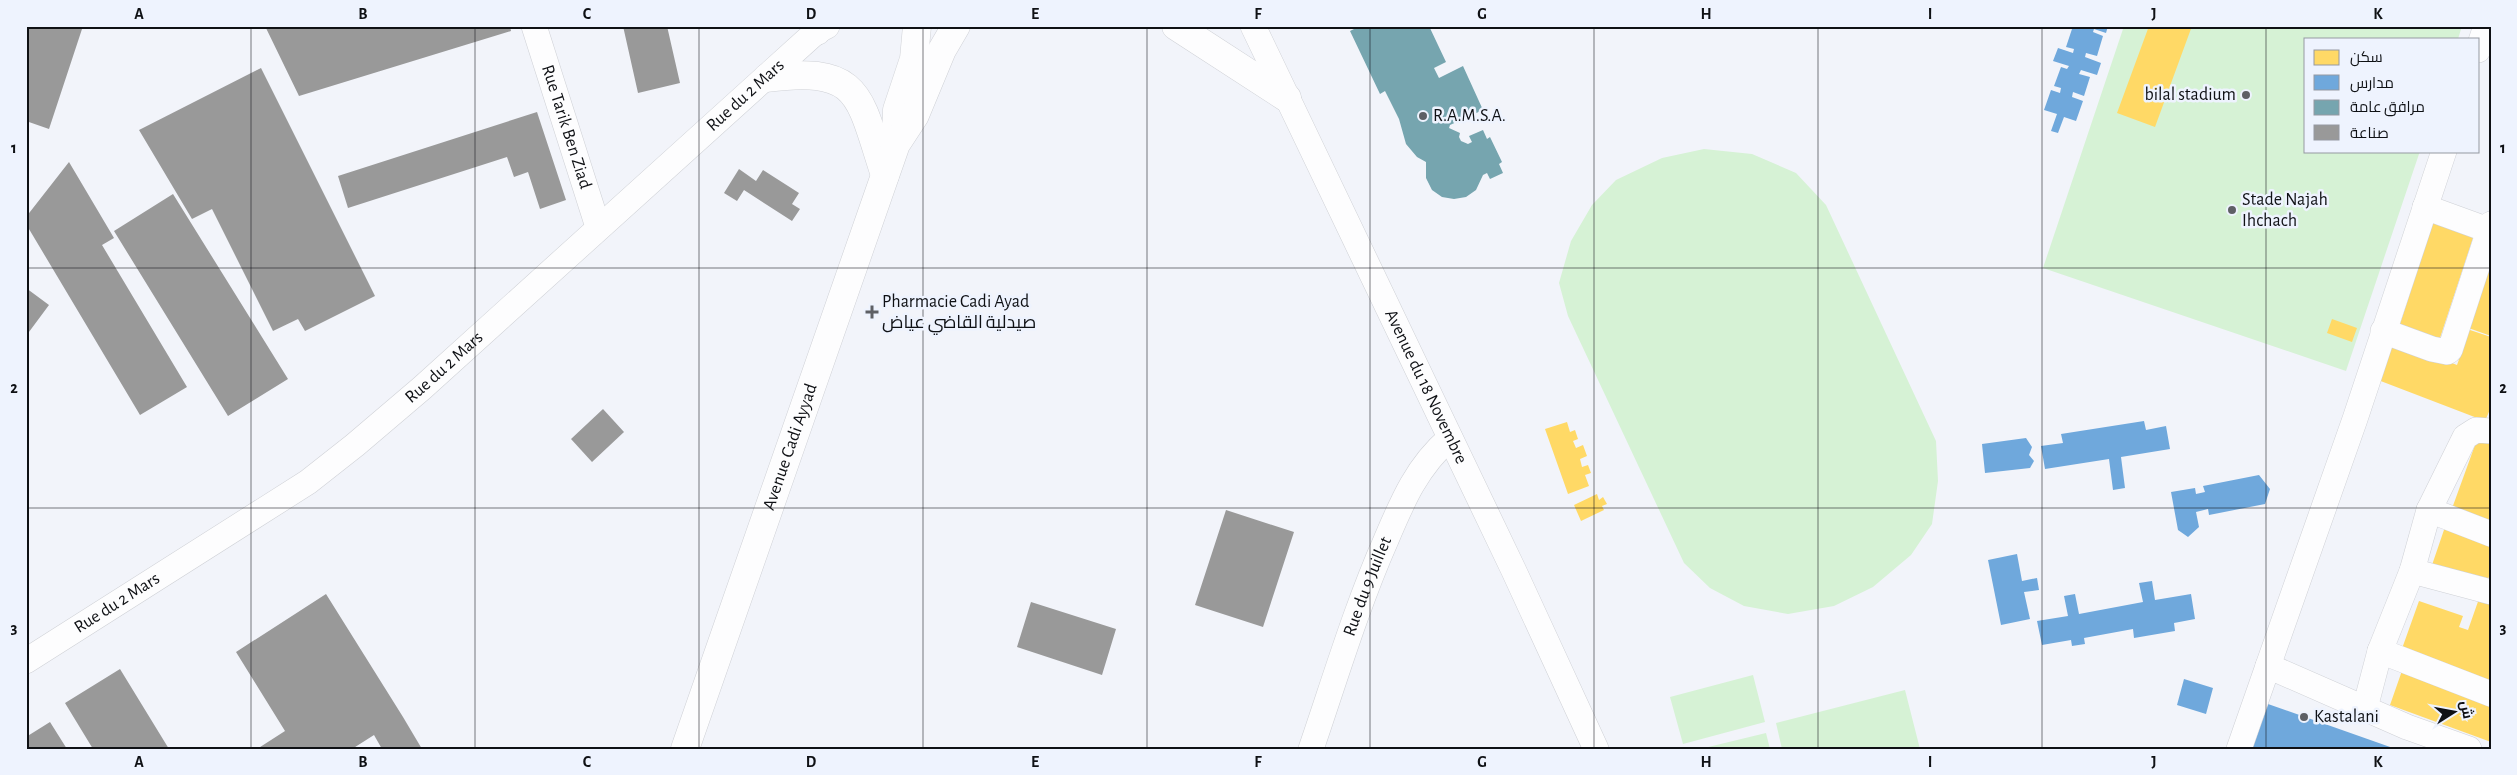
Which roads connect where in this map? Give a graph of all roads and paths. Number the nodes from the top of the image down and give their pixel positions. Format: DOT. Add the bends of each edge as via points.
graph roads {
  1 [pos="534,26"];
  2 [pos="917,26"];
  3 [pos="956,26"];
  4 [pos="1176,26"];
  5 [pos="1253,26"];
  6 [pos="2486,26"];
  7 [pos="822,28"];
  8 [pos="2480,44"];
  9 [pos="767,78"];
  10 [pos="1287,98"];
  11 [pos="896,144"];
  12 [pos="2444,152"];
  13 [pos="885,175"];
  14 [pos="2425,207"];
  15 [pos="598,227"];
  16 [pos="2490,228"];
  17 [pos="2383,331"];
  18 [pos="2491,431"];
  19 [pos="1450,438"];
  20 [pos="2429,510"];
  21 [pos="2491,534"];
  22 [pos="2412,571"];
  23 [pos="2491,592"];
  24 [pos="2380,651"];
  25 [pos="26,660"];
  26 [pos="2268,666"];
  27 [pos="2491,694"];
  28 [pos="2365,708"];
  29 [pos="685,749"];
  30 [pos="1311,749"];
  31 [pos="1596,749"];
  32 [pos="2239,749"];
  33 [pos="2469,749"];
  1 -- 15 [label="street, Rue Tarik Ben Ziad"];
  2 -- 11 [label="main road, Avenue Cadi Ayyad" via="914,59 897,110"];
  3 -- 11 [label="main road, Avenue Cadi Ayyad" via="942,50 915,115"];
  4 -- 10 [label="main road"];
  5 -- 10 [label="street, Avenue du 18 Novembre"];
  6 -- 8 [label="street"];
  7 -- 9 [label="street, Rue du 2 Mars"];
  9 -- 13 [label="main road" via="800,74 821,76 849,88 865,115"];
  9 -- 15 [label="street, Rue du 2 Mars"];
  10 -- 19 [label="street, Avenue du 18 Novembre"];
  11 -- 13 [label="main road, Avenue Cadi Ayyad"];
  12 -- 14 [label="street"];
  13 -- 29 [label="main road, Avenue Cadi Ayyad"];
  14 -- 16 [label="street"];
  14 -- 17 [label="street"];
  15 -- 25 [label="street, Rue du 2 Mars" via="422,388 308,482"];
  16 -- 17 [label="street" via="2450,350 2432,349"];
  17 -- 26 [label="street"];
  18 -- 20 [label="street" via="2476,430 2465,437"];
  19 -- 30 [label="street, Rue du 9 Juillet" via="1422,468 1398,512 1367,583"];
  19 -- 31 [label="street, Avenue du 18 Novembre"];
  20 -- 21 [label="street"];
  20 -- 22 [label="street"];
  22 -- 23 [label="street"];
  22 -- 24 [label="street"];
  24 -- 27 [label="street"];
  24 -- 28 [label="street"];
  26 -- 28 [label="street"];
  26 -- 32 [label="street"];
  28 -- 33 [label="street" via="2406,728"];
}
